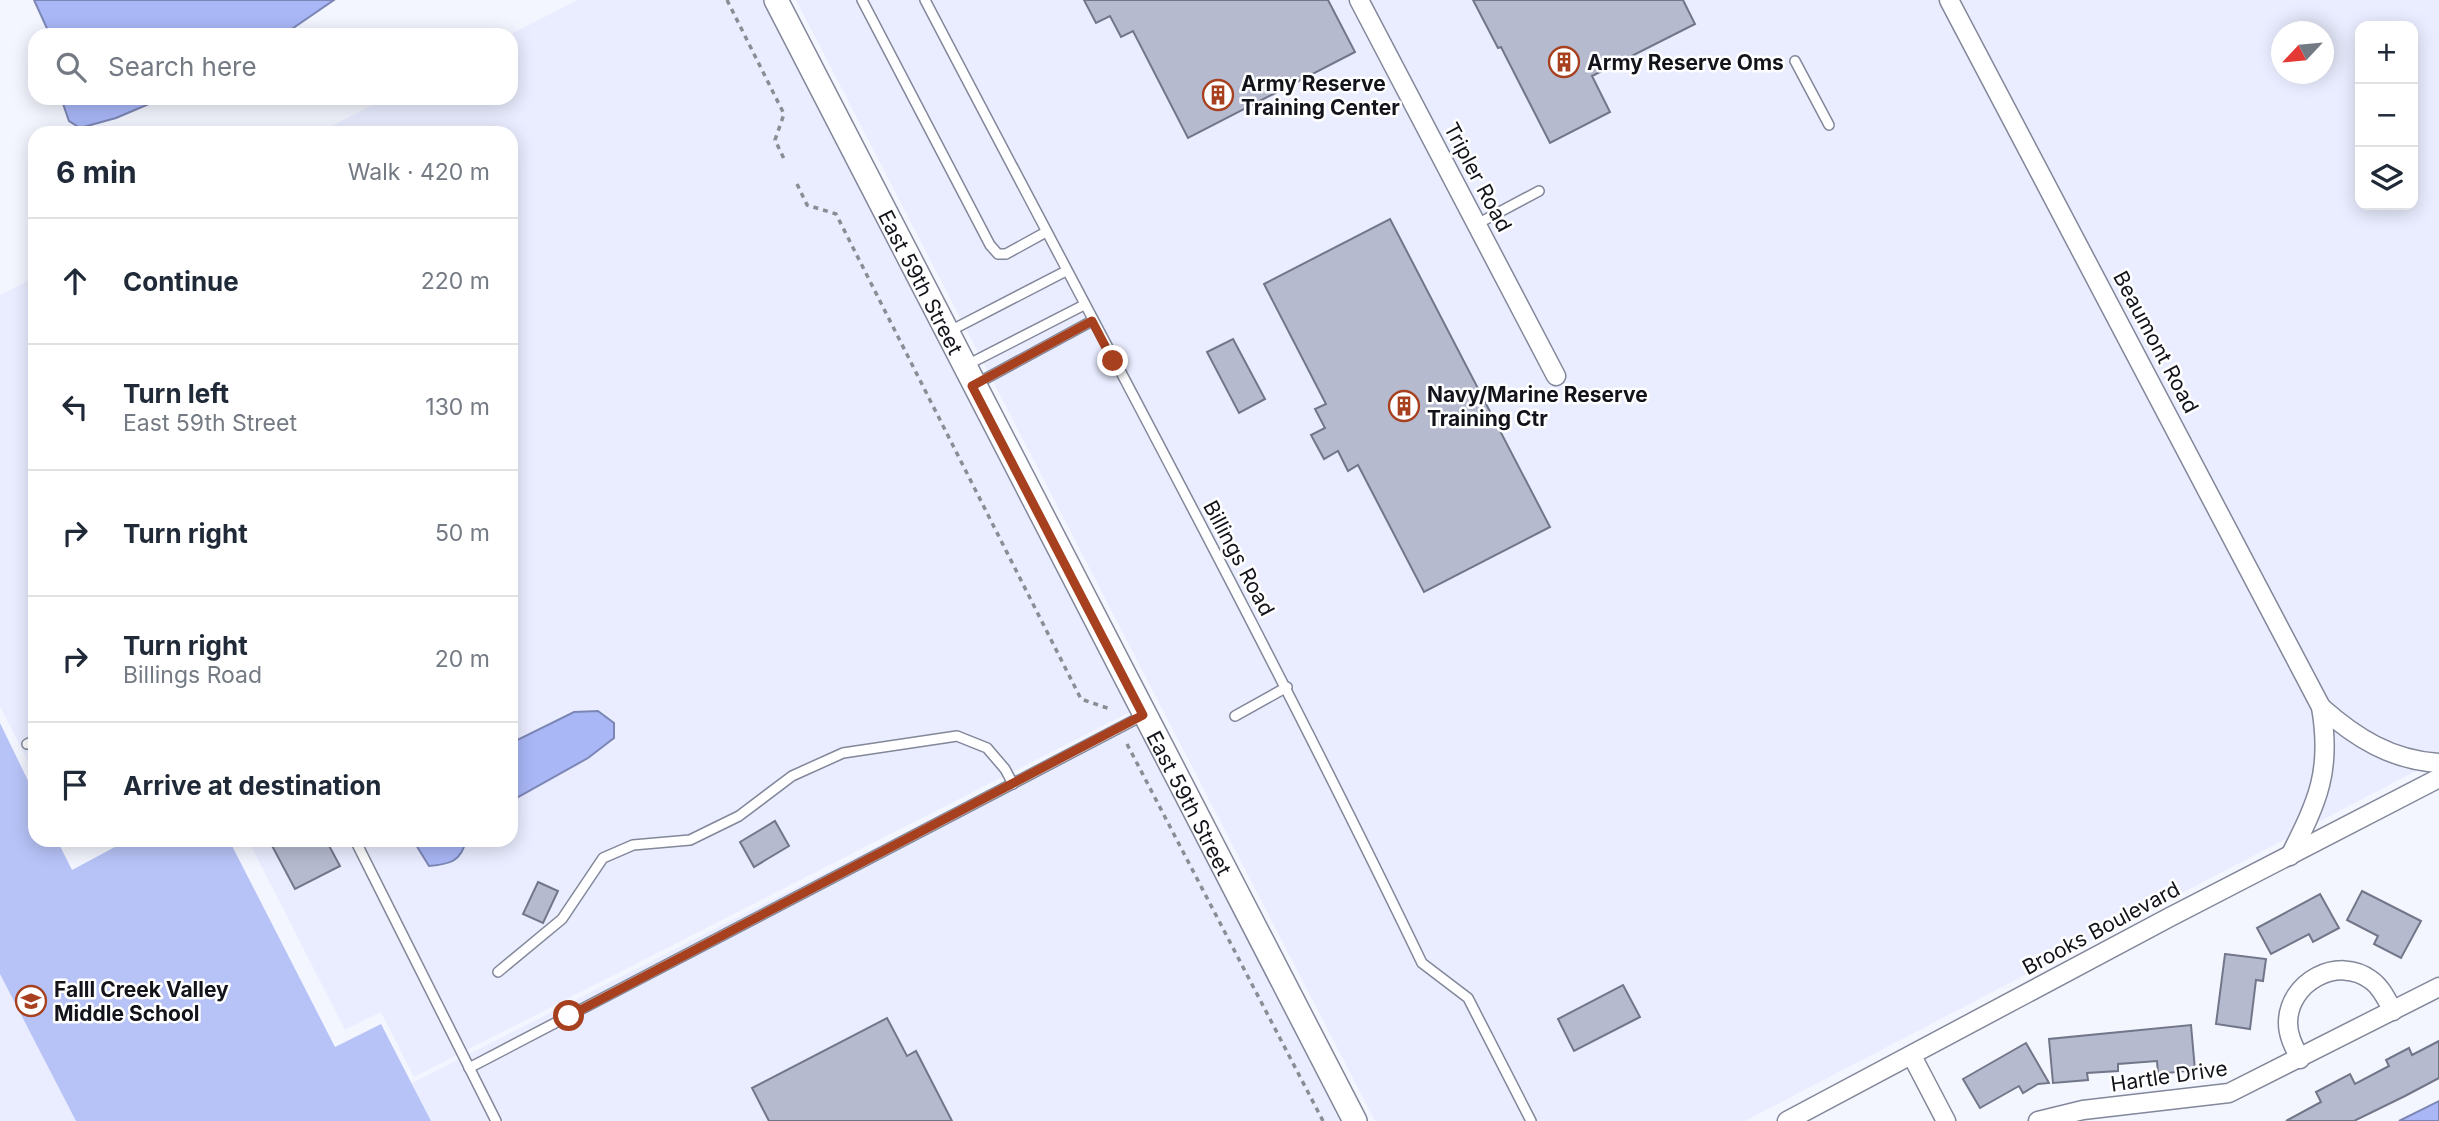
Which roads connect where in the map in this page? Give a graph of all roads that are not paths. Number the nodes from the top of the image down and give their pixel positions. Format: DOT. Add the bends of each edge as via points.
graph roads {
  1 [pos="776,0"];
  2 [pos="862,0"];
  3 [pos="925,0"];
  4 [pos="1359,0"];
  5 [pos="1949,0"];
  6 [pos="1795,61"];
  7 [pos="1829,125"];
  8 [pos="1539,191"];
  9 [pos="1477,224"];
  10 [pos="1046,232"];
  11 [pos="1066,271"];
  12 [pos="1084,305"];
  13 [pos="1092,321"];
  14 [pos="946,334"];
  15 [pos="1556,376"];
  16 [pos="967,377"];
  17 [pos="1287,687"];
  18 [pos="2321,707"];
  19 [pos="1143,715"];
  20 [pos="1235,716"];
  21 [pos="2439,763"];
  22 [pos="2439,778"];
  23 [pos="1013,784"];
  24 [pos="358,847"];
  25 [pos="2290,856"];
  26 [pos="498,972"];
  27 [pos="2439,987"];
  28 [pos="2393,1011"];
  29 [pos="1912,1055"];
  30 [pos="2300,1059"];
  31 [pos="469,1068"];
  32 [pos="496,1121"];
  33 [pos="1355,1121"];
  34 [pos="1531,1121"];
  35 [pos="1787,1121"];
  36 [pos="1946,1121"];
  37 [pos="2038,1121"];
  1 -- 14 [label="street, East 59th Street"];
  2 -- 10 [label="lane" via="990,246 998,254 1006,254"];
  3 -- 10 [label="lane, Billings Road"];
  4 -- 9 [label="street, Tripler Road"];
  5 -- 18 [label="street, Beaumont Road"];
  6 -- 7 [label="lane"];
  8 -- 9 [label="lane"];
  9 -- 15 [label="street, Tripler Road"];
  10 -- 11 [label="lane, Billings Road"];
  11 -- 12 [label="lane, Billings Road"];
  11 -- 14 [label="lane"];
  12 -- 13 [label="lane, Billings Road"];
  12 -- 16 [label="lane"];
  13 -- 16 [label="lane"];
  13 -- 17 [label="lane, Billings Road"];
  14 -- 16 [label="street, East 59th Street"];
  16 -- 19 [label="street, East 59th Street"];
  17 -- 20 [label="lane"];
  17 -- 34 [label="lane, Billings Road" via="1422,962 1468,998"];
  18 -- 21 [label="street, Beaumont Road" via="2371,745 2406,758"];
  18 -- 25 [label="street, Beaumont Road" via="2327,742 2322,780 2315,807"];
  19 -- 23 [label="lane"];
  19 -- 33 [label="street, East 59th Street"];
  22 -- 25 [label="street, Brooks Boulevard"];
  23 -- 26 [label="lane" via="987,748 957,736 844,753 792,776 739,816 690,840 633,845 603,858 562,919"];
  23 -- 31 [label="lane"];
  24 -- 31 [label="lane"];
  25 -- 29 [label="street, Brooks Boulevard"];
  27 -- 28 [label="street, Hartle Drive"];
  28 -- 30 [label="street, Hartle Drive"];
  28 -- 30 [label="street" via="2373,981 2358,973 2316,976 2302,987 2290,1007 2291,1039"];
  29 -- 35 [label="street, Brooks Boulevard"];
  29 -- 36 [label="street"];
  30 -- 37 [label="street, Hartle Drive" via="2229,1093 2083,1110"];
  31 -- 32 [label="lane"];
}
